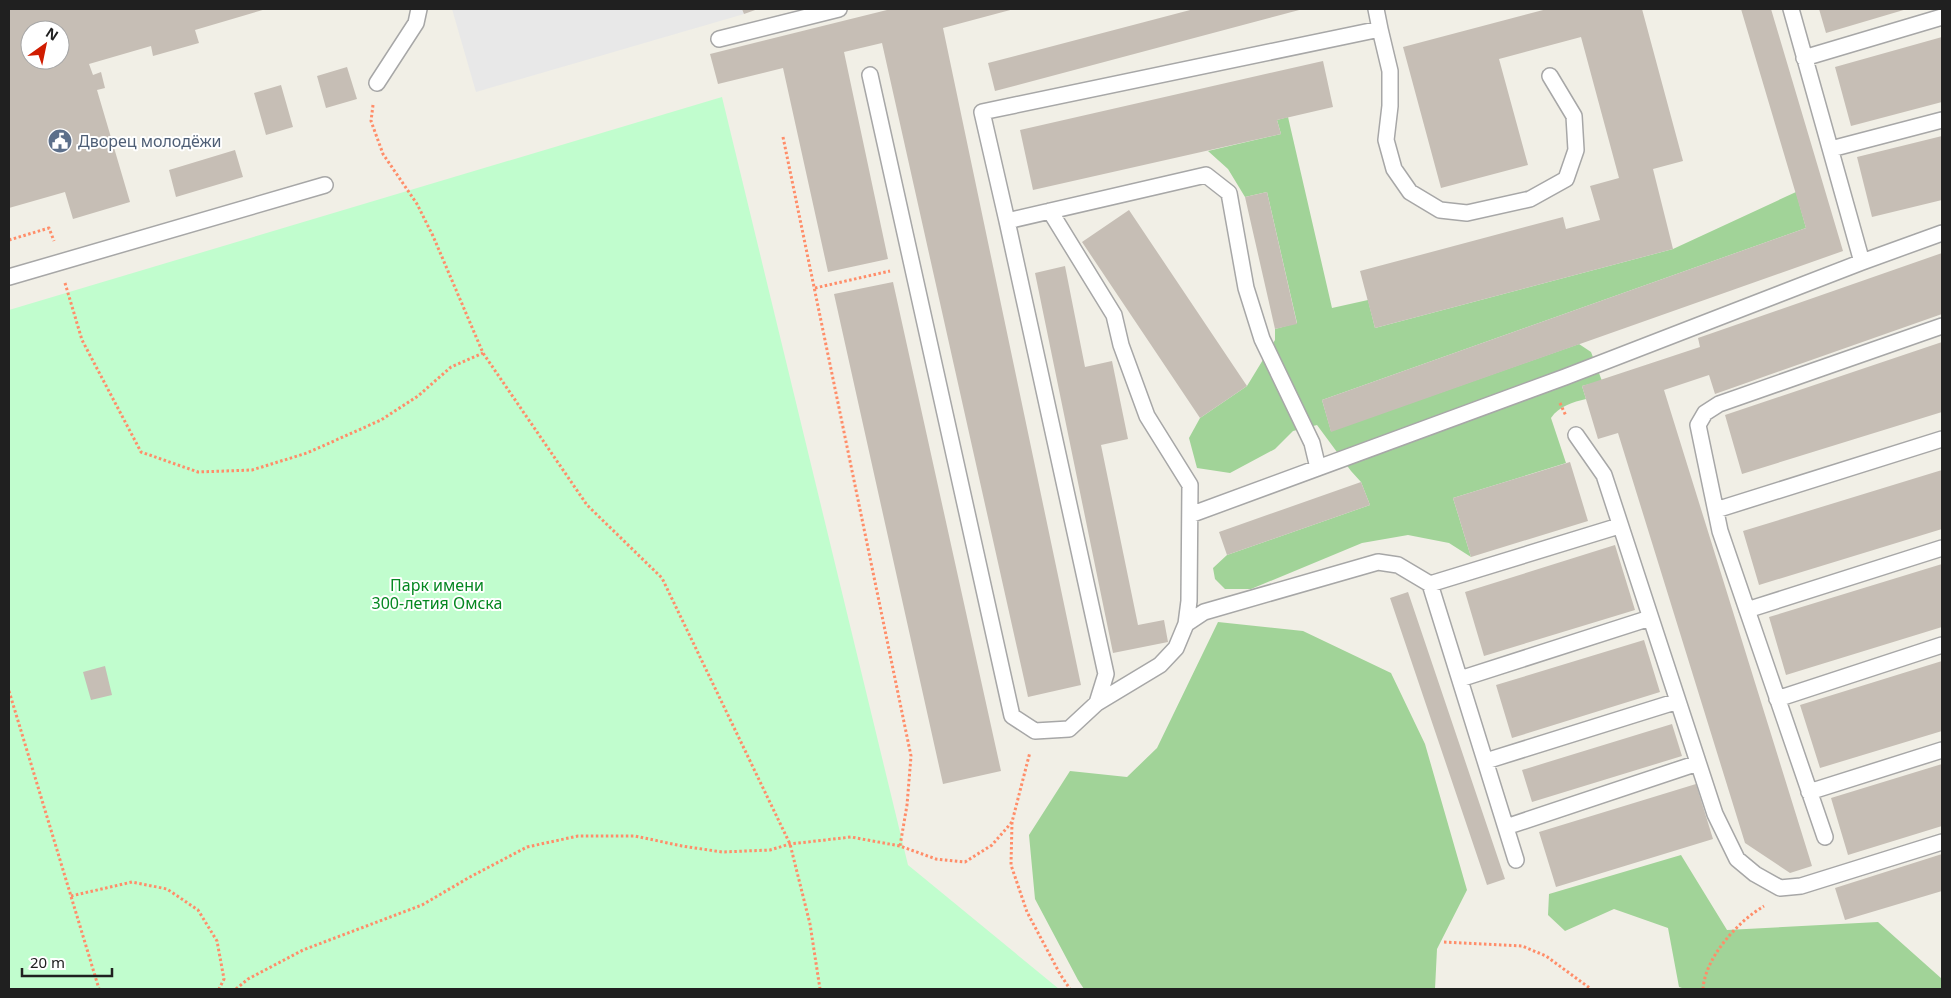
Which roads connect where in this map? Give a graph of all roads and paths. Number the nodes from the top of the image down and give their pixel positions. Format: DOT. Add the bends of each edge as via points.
graph roads {
  1 [pos="419,9"];
  2 [pos="839,9"];
  3 [pos="1376,9"];
  4 [pos="1791,9"];
  5 [pos="785,15"];
  6 [pos="1942,17"];
  7 [pos="1380,29"];
  8 [pos="719,39"];
  9 [pos="1804,58"];
  10 [pos="870,75"];
  11 [pos="1550,76"];
  12 [pos="377,83"];
  13 [pos="1942,120"];
  14 [pos="783,137"];
  15 [pos="1830,149"];
  16 [pos="325,185"];
  17 [pos="1050,211"];
  18 [pos="1007,221"];
  19 [pos="1942,233"];
  20 [pos="9,240"];
  21 [pos="60,262"];
  22 [pos="1862,262"];
  23 [pos="912,266"];
  24 [pos="9,277"];
  25 [pos="815,288"];
  26 [pos="1942,326"];
  27 [pos="483,353"];
  28 [pos="1552,382"];
  29 [pos="1576,435"];
  30 [pos="1942,439"];
  31 [pos="1318,468"];
  32 [pos="1716,510"];
  33 [pos="1190,515"];
  34 [pos="1619,526"];
  35 [pos="1942,548"];
  36 [pos="1430,584"];
  37 [pos="1748,610"];
  38 [pos="1650,618"];
  39 [pos="1186,624"];
  40 [pos="1942,645"];
  41 [pos="1460,679"];
  42 [pos="9,691"];
  43 [pos="1777,698"];
  44 [pos="1678,701"];
  45 [pos="1097,703"];
  46 [pos="1035,731"];
  47 [pos="1942,750"];
  48 [pos="1486,761"];
  49 [pos="1698,763"];
  50 [pos="1809,792"];
  51 [pos="1012,822"];
  52 [pos="1506,827"];
  53 [pos="1825,837"];
  54 [pos="1942,842"];
  55 [pos="790,844"];
  56 [pos="900,846"];
  57 [pos="1516,860"];
  58 [pos="1801,886"];
  59 [pos="71,896"];
  60 [pos="1444,942"];
  61 [pos="99,989"];
  62 [pos="219,989"];
  63 [pos="236,989"];
  64 [pos="820,989"];
  65 [pos="1070,989"];
  66 [pos="1591,989"];
  67 [pos="1703,989"];
  1 -- 12 [label="lane" via="416,23"];
  2 -- 5 [label="lane"];
  3 -- 7 [label="lane"];
  4 -- 9 [label="lane"];
  5 -- 8 [label="lane"];
  6 -- 9 [label="lane"];
  7 -- 11 [label="lane" via="1390,71 1386,140 1394,169 1410,192 1440,210 1467,213 1530,199 1566,179 1576,150 1574,116"];
  7 -- 18 [label="lane" via="982,112"];
  9 -- 15 [label="lane"];
  10 -- 23 [label="lane"];
  12 -- 27 [label="path" via="371,121 383,154 417,204"];
  13 -- 15 [label="lane"];
  14 -- 25 [label="path"];
  15 -- 22 [label="lane"];
  16 -- 21 [label="lane"];
  17 -- 18 [label="lane"];
  17 -- 31 [label="lane" via="1206,176 1229,192 1246,288 1262,338 1312,444"];
  17 -- 33 [label="lane" via="1114,315 1121,345 1147,416 1190,485"];
  18 -- 45 [label="lane" via="1106,674"];
  19 -- 22 [label="lane"];
  20 -- 21 [label="path" via="49,228"];
  21 -- 24 [label="lane"];
  21 -- 27 [label="path" via="82,340 141,452 198,472 252,470 307,453 381,420 418,396 451,367"];
  22 -- 28 [label="lane"];
  23 -- 25 [label="path"];
  23 -- 46 [label="lane" via="1012,716"];
  25 -- 56 [label="path" via="911,756 908,805"];
  26 -- 32 [label="lane" via="1719,404 1705,413 1698,424"];
  27 -- 55 [label="path" via="587,505 662,578"];
  28 -- 29 [label="path"];
  28 -- 31 [label="lane"];
  29 -- 34 [label="lane" via="1604,475"];
  30 -- 32 [label="lane"];
  31 -- 33 [label="lane"];
  32 -- 37 [label="lane" via="1720,531"];
  33 -- 39 [label="lane"];
  34 -- 36 [label="lane"];
  34 -- 38 [label="lane"];
  35 -- 37 [label="lane"];
  36 -- 39 [label="lane" via="1398,565 1378,562 1204,612"];
  36 -- 41 [label="lane"];
  37 -- 43 [label="lane"];
  38 -- 41 [label="lane"];
  38 -- 44 [label="lane"];
  39 -- 45 [label="lane" via="1176,648 1160,665"];
  40 -- 43 [label="lane"];
  41 -- 48 [label="lane"];
  42 -- 59 [label="path"];
  43 -- 50 [label="lane"];
  44 -- 48 [label="lane"];
  44 -- 49 [label="lane"];
  45 -- 46 [label="lane" via="1069,730"];
  46 -- 51 [label="path"];
  47 -- 50 [label="lane"];
  48 -- 52 [label="lane"];
  49 -- 52 [label="lane"];
  49 -- 58 [label="lane" via="1716,814 1737,859 1754,874 1780,888"];
  50 -- 53 [label="lane"];
  51 -- 56 [label="path" via="992,845 965,862 936,859"];
  51 -- 65 [label="path" via="1011,864 1027,912"];
  52 -- 57 [label="lane"];
  54 -- 58 [label="lane"];
  55 -- 56 [label="path" via="851,837"];
  55 -- 63 [label="path" via="770,850 722,852 635,836 578,836 527,847 422,905 303,950 248,978"];
  55 -- 64 [label="path" via="810,924"];
  58 -- 67 [label="path" via="1742,922 1715,955 1704,976"];
  59 -- 61 [label="path"];
  59 -- 62 [label="path" via="132,882 167,889 198,910 217,941 224,979"];
  60 -- 66 [label="path" via="1522,946 1546,956"];
}
